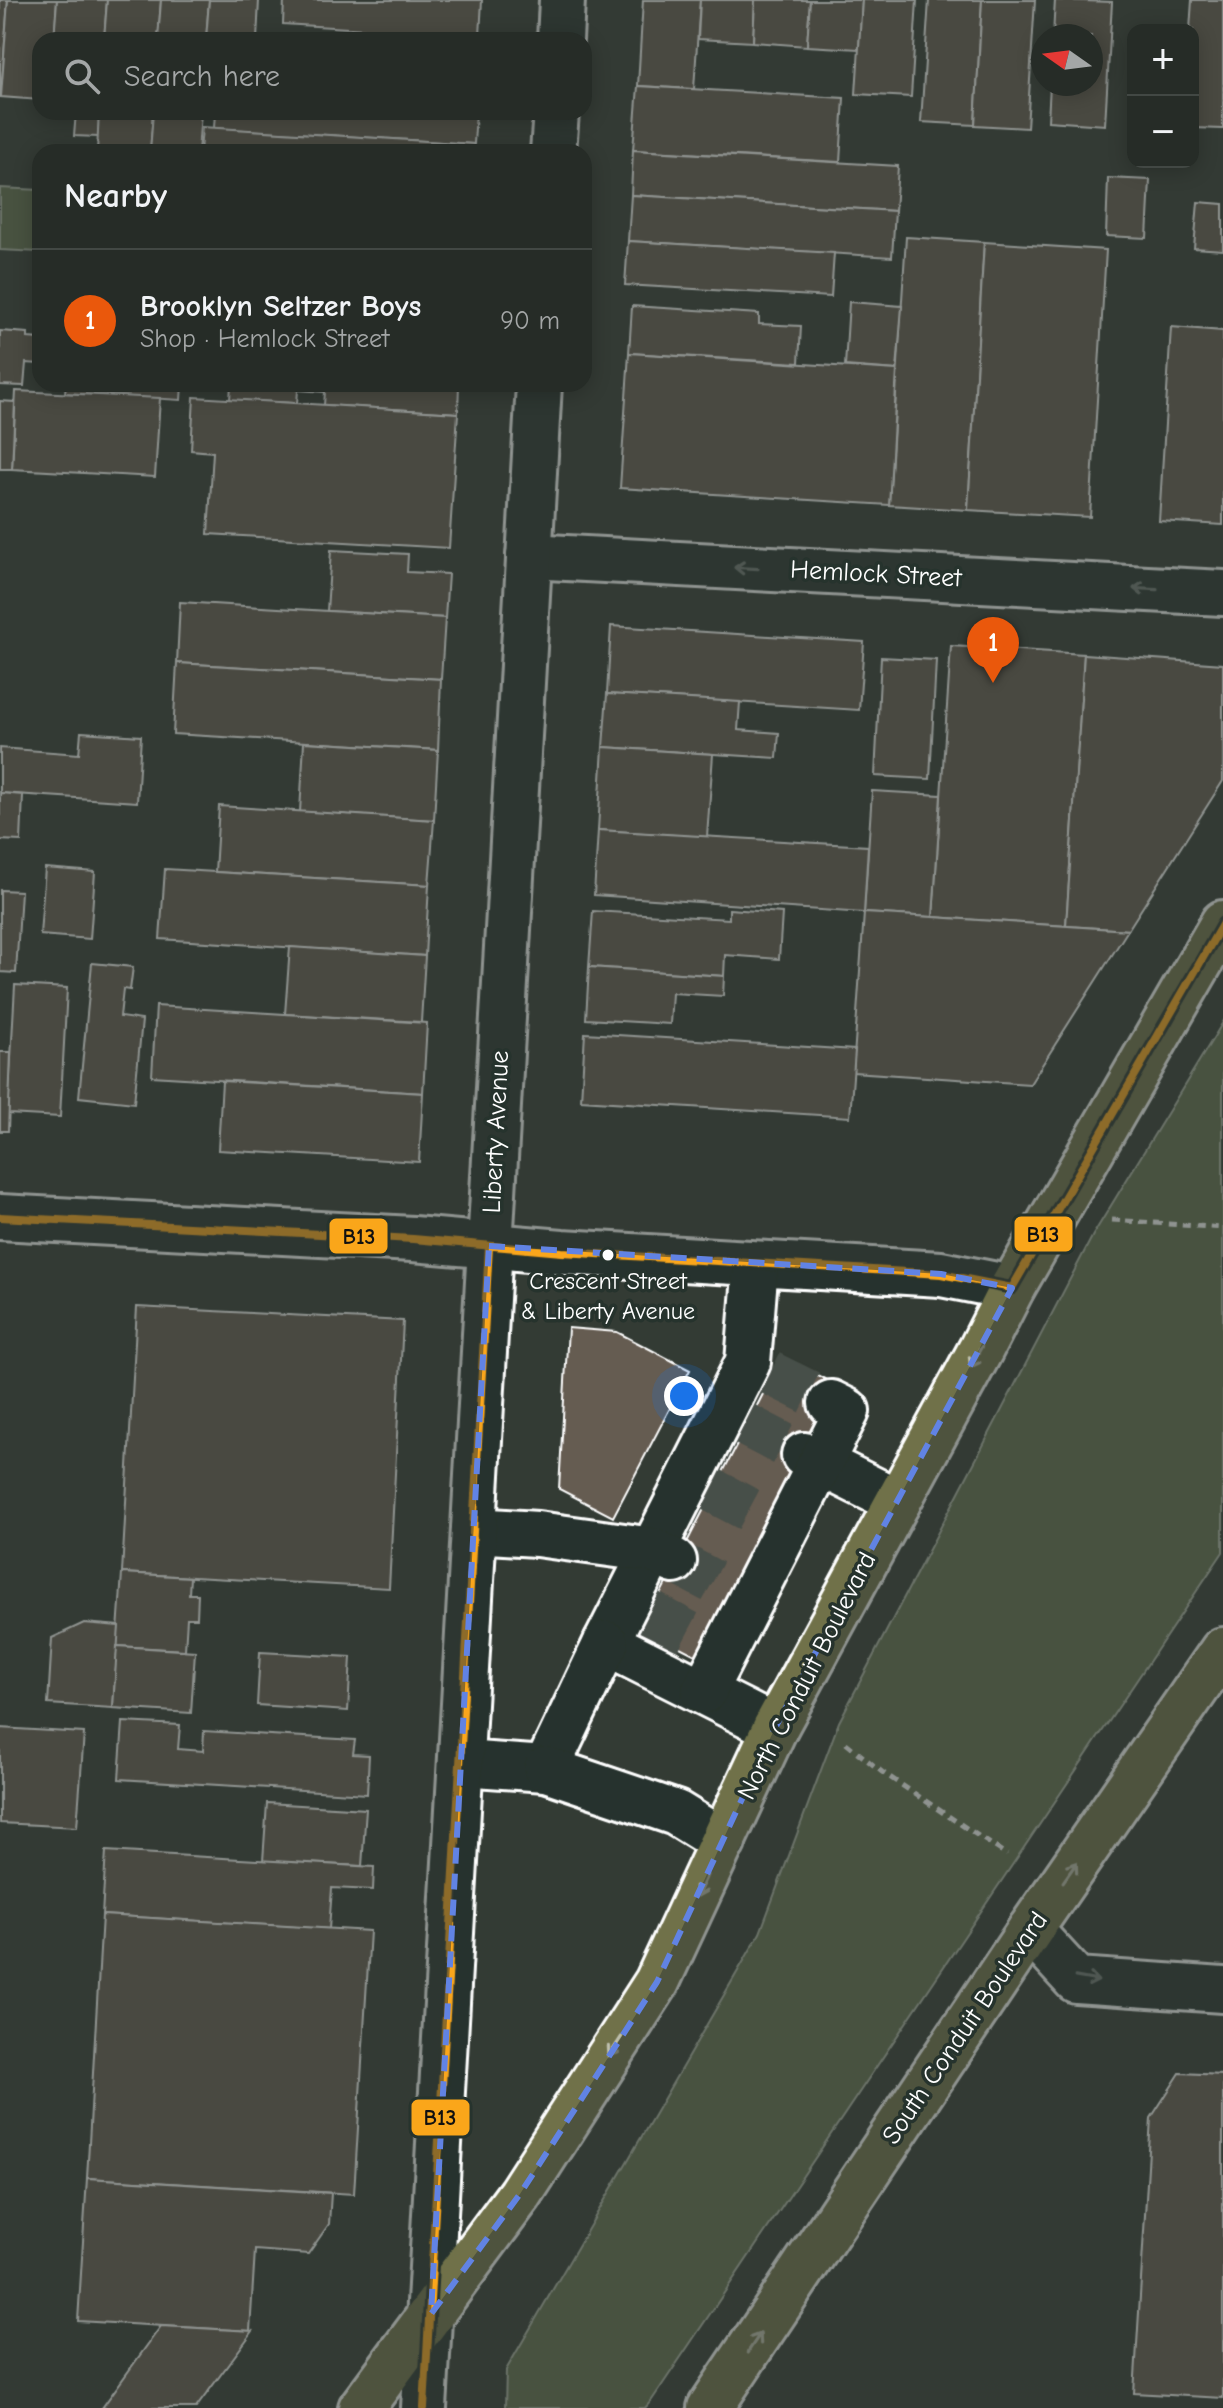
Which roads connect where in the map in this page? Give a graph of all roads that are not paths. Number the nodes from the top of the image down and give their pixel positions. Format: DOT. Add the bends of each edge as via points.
graph roads {
  1 [pos="562,0"];
  2 [pos="560,32"];
  3 [pos="555,120"];
  4 [pos="554,144"];
  5 [pos="539,392"];
  6 [pos="529,556"];
  7 [pos="1223,593"];
  8 [pos="1223,923"];
  9 [pos="0,1217"];
  10 [pos="489,1246"];
  11 [pos="756,1264"];
  12 [pos="1012,1288"];
  13 [pos="831,1403"];
  14 [pos="813,1459"];
  15 [pos="898,1502"];
  16 [pos="474,1530"];
  17 [pos="664,1556"];
  18 [pos="606,1643"];
  19 [pos="1223,1650"];
  20 [pos="704,1691"];
  21 [pos="775,1728"];
  22 [pos="462,1763"];
  23 [pos="546,1769"];
  24 [pos="723,1842"];
  25 [pos="1030,1930"];
  26 [pos="1223,1990"];
  27 [pos="431,2314"];
  28 [pos="361,2408"];
  29 [pos="424,2408"];
  30 [pos="710,2408"];
  1 -- 2 [label="street"];
  3 -- 4 [label="street"];
  5 -- 6 [label="street, Liberty Avenue"];
  7 -- 6 [label="street, Hemlock Street, one-way"];
  6 -- 10 [label="street, Liberty Avenue"];
  8 -- 12 [label="main road, North Conduit Boulevard"];
  9 -- 10 [label="street"];
  10 -- 11 [label="street"];
  10 -- 16 [label="street, Liberty Avenue"];
  11 -- 12 [label="street" via="941,1274"];
  11 -- 17 [label="street" via="759,1368"];
  12 -- 15 [label="main road, North Conduit Boulevard, one-way"];
  13 -- 14 [label="street" via="847,1411"];
  14 -- 15 [label="street"];
  14 -- 20 [label="street" via="717,1648"];
  15 -- 21 [label="main road, North Conduit Boulevard"];
  16 -- 17 [label="street" via="537,1534"];
  16 -- 22 [label="street, Liberty Avenue"];
  17 -- 18 [label="street" via="638,1606"];
  18 -- 20 [label="street"];
  18 -- 23 [label="street"];
  25 -- 19 [label="main road, South Conduit Boulevard, one-way"];
  20 -- 21 [label="street"];
  21 -- 24 [label="main road, North Conduit Boulevard"];
  22 -- 23 [label="street"];
  22 -- 27 [label="street, Liberty Avenue"];
  23 -- 24 [label="street" via="676,1813"];
  24 -- 27 [label="main road, North Conduit Boulevard, one-way" via="657,1982 520,2194"];
  25 -- 26 [label="street, one-way" via="1076,1980"];
  30 -- 25 [label="main road, South Conduit Boulevard, one-way"];
  27 -- 28 [label="main road, North Conduit Boulevard"];
  27 -- 29 [label="street, Liberty Avenue"];
}
